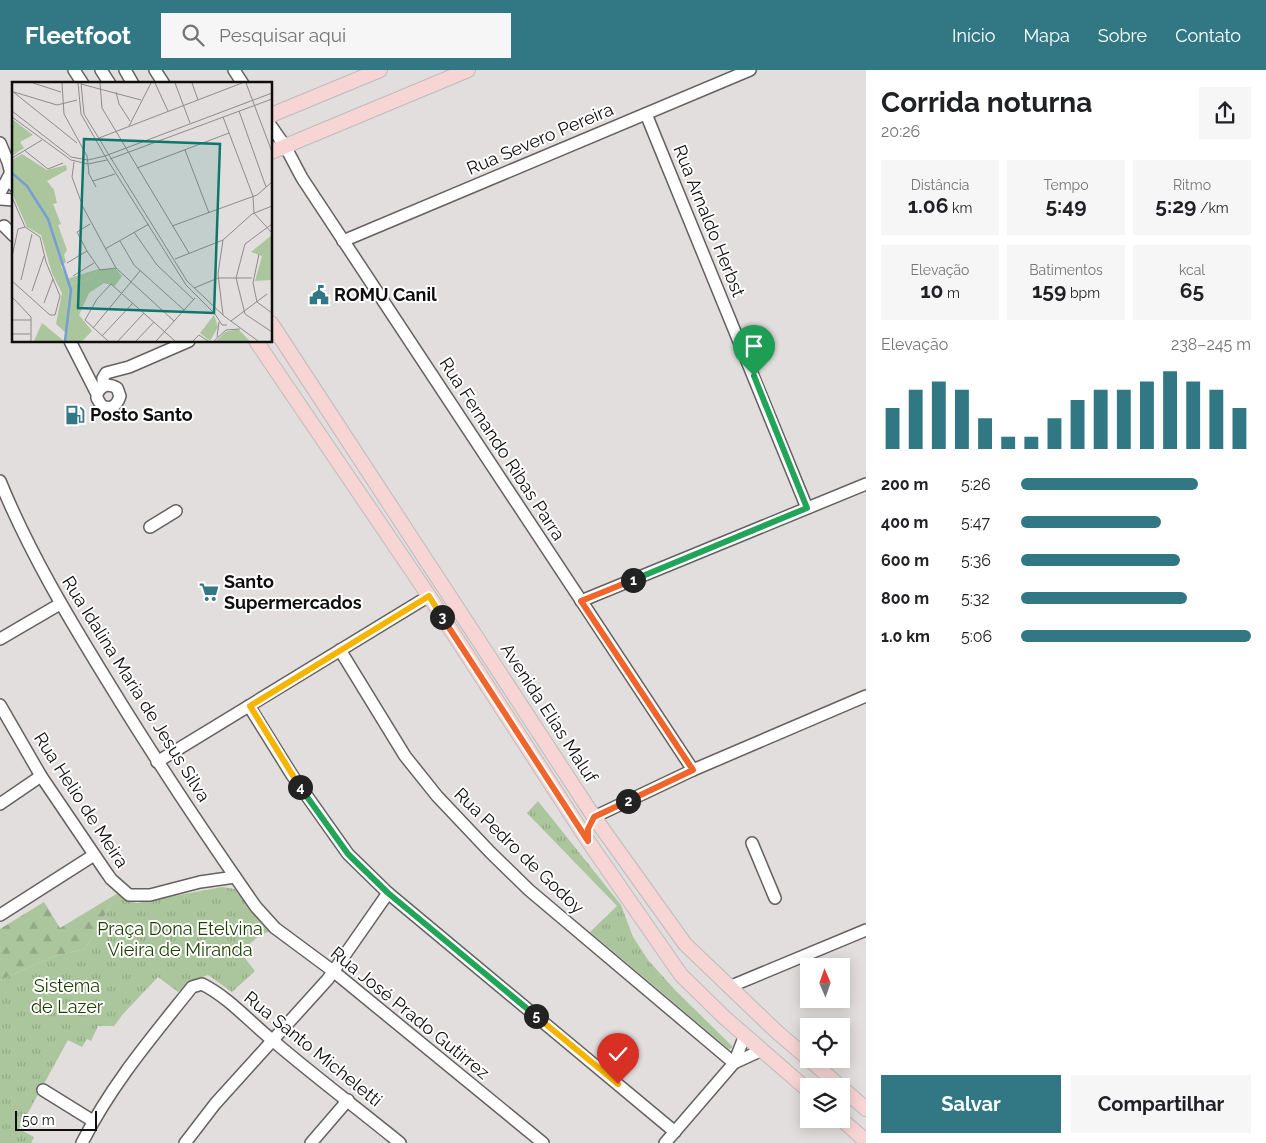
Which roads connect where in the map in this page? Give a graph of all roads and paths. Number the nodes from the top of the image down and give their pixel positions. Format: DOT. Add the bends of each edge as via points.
graph roads {
  1 [pos="74,70"];
  2 [pos="101,70"];
  3 [pos="125,70"];
  4 [pos="155,70"];
  5 [pos="234,70"];
  6 [pos="380,70"];
  7 [pos="468,70"];
  8 [pos="750,70"];
  9 [pos="82,82"];
  10 [pos="109,82"];
  11 [pos="132,82"];
  12 [pos="163,82"];
  13 [pos="243,82"];
  14 [pos="646,114"];
  15 [pos="272,115"];
  16 [pos="272,127"];
  17 [pos="0,144"];
  18 [pos="285,146"];
  19 [pos="272,152"];
  20 [pos="12,154"];
  21 [pos="11,172"];
  22 [pos="12,177"];
  23 [pos="0,194"];
  24 [pos="343,241"];
  25 [pos="272,324"];
  26 [pos="272,331"];
  27 [pos="70,342"];
  28 [pos="187,342"];
  29 [pos="257,342"];
  30 [pos="293,355"];
  31 [pos="0,481"];
  32 [pos="866,484"];
  33 [pos="807,508"];
  34 [pos="176,511"];
  35 [pos="150,527"];
  36 [pos="429,596"];
  37 [pos="581,601"];
  38 [pos="60,604"];
  39 [pos="0,639"];
  40 [pos="340,650"];
  41 [pos="866,696"];
  42 [pos="0,705"];
  43 [pos="250,706"];
  44 [pos="157,762"];
  45 [pos="693,770"];
  46 [pos="42,776"];
  47 [pos="0,804"];
  48 [pos="594,817"];
  49 [pos="588,841"];
  50 [pos="752,843"];
  51 [pos="94,855"];
  52 [pos="235,877"];
  53 [pos="388,893"];
  54 [pos="775,898"];
  55 [pos="256,908"];
  56 [pos="0,915"];
  57 [pos="866,930"];
  58 [pos="333,971"];
  59 [pos="729,987"];
  60 [pos="745,1035"];
  61 [pos="271,1040"];
  62 [pos="762,1050"];
  63 [pos="734,1063"];
  64 [pos="830,1078"];
  65 [pos="800,1083"];
  66 [pos="44,1090"];
  67 [pos="850,1095"];
  68 [pos="348,1100"];
  69 [pos="866,1109"];
  70 [pos="93,1121"];
  71 [pos="850,1127"];
  72 [pos="675,1132"];
  73 [pos="866,1141"];
  74 [pos="82,1143"];
  75 [pos="185,1143"];
  76 [pos="311,1143"];
  77 [pos="400,1143"];
  78 [pos="544,1143"];
  79 [pos="665,1143"];
  1 -- 9 [label="street"];
  2 -- 10 [label="street"];
  3 -- 11 [label="street"];
  4 -- 12 [label="street"];
  5 -- 13 [label="street"];
  6 -- 15 [label="main road"];
  7 -- 18 [label="main road"];
  8 -- 14 [label="street, Rua Severo Pereira"];
  14 -- 24 [label="street, Rua Severo Pereira"];
  14 -- 33 [label="street, Rua Arnaldo Herbst"];
  16 -- 18 [label="street, Rua Fernando Ribas Parra"];
  17 -- 20 [label="street"];
  17 -- 21 [label="street"];
  18 -- 19 [label="main road"];
  18 -- 24 [label="street, Rua Fernando Ribas Parra"];
  21 -- 22 [label="street"];
  21 -- 23 [label="street"];
  24 -- 37 [label="street, Rua Fernando Ribas Parra"];
  25 -- 30 [label="main road, Avenida Elias Maluf"];
  26 -- 30 [label="main road"];
  27 -- 28 [label="street" via="86,373 104,388 129,367"];
  29 -- 36 [label="main road"];
  30 -- 48 [label="main road, Avenida Elias Maluf"];
  31 -- 38 [label="street, Rua Idalina Maria de Jesus Silva"];
  32 -- 33 [label="street"];
  33 -- 37 [label="street"];
  34 -- 35 [label="street"];
  36 -- 40 [label="street"];
  36 -- 49 [label="main road"];
  37 -- 45 [label="street, Rua Fernando Ribas Parra"];
  38 -- 39 [label="street"];
  38 -- 44 [label="street, Rua Idalina Maria de Jesus Silva"];
  40 -- 43 [label="street"];
  40 -- 63 [label="street, Rua Pedro de Godoy" via="405,756 437,796 529,890"];
  41 -- 45 [label="street"];
  42 -- 46 [label="street, Rua Helio de Meira"];
  43 -- 44 [label="street"];
  43 -- 53 [label="street" via="292,775 348,854"];
  44 -- 52 [label="street, Rua Idalina Maria de Jesus Silva"];
  45 -- 48 [label="street"];
  46 -- 47 [label="street"];
  46 -- 51 [label="street, Rua Helio de Meira"];
  48 -- 49 [label="main road" via="588,829"];
  48 -- 59 [label="main road, Avenida Elias Maluf" via="685,944"];
  49 -- 60 [label="main road" via="681,975"];
  50 -- 54 [label="street"];
  51 -- 52 [label="street, Rua Helio de Meira" via="111,879 129,895 150,894"];
  51 -- 56 [label="street"];
  52 -- 55 [label="street, Rua Idalina Maria de Jesus Silva"];
  53 -- 58 [label="street"];
  53 -- 72 [label="street"];
  55 -- 58 [label="street, Rua José Prado Gutirrez" via="275,928"];
  57 -- 59 [label="street"];
  58 -- 61 [label="street"];
  58 -- 78 [label="street, Rua José Prado Gutirrez"];
  59 -- 64 [label="main road, Avenida Elias Maluf"];
  60 -- 62 [label="main road"];
  60 -- 63 [label="street"];
  61 -- 68 [label="street, Rua Santo Micheletti"];
  61 -- 70 [label="street, Rua Santo Micheletti" via="211,988 202,984 192,987 118,1081"];
  61 -- 75 [label="street"];
  62 -- 63 [label="street"];
  62 -- 65 [label="main road"];
  63 -- 72 [label="street"];
  66 -- 70 [label="street"];
  67 -- 69 [label="main road, Avenida Elias Maluf"];
  68 -- 76 [label="street"];
  68 -- 77 [label="street, Rua Santo Micheletti"];
  70 -- 74 [label="street"];
  71 -- 73 [label="main road"];
  72 -- 79 [label="street"];
}
